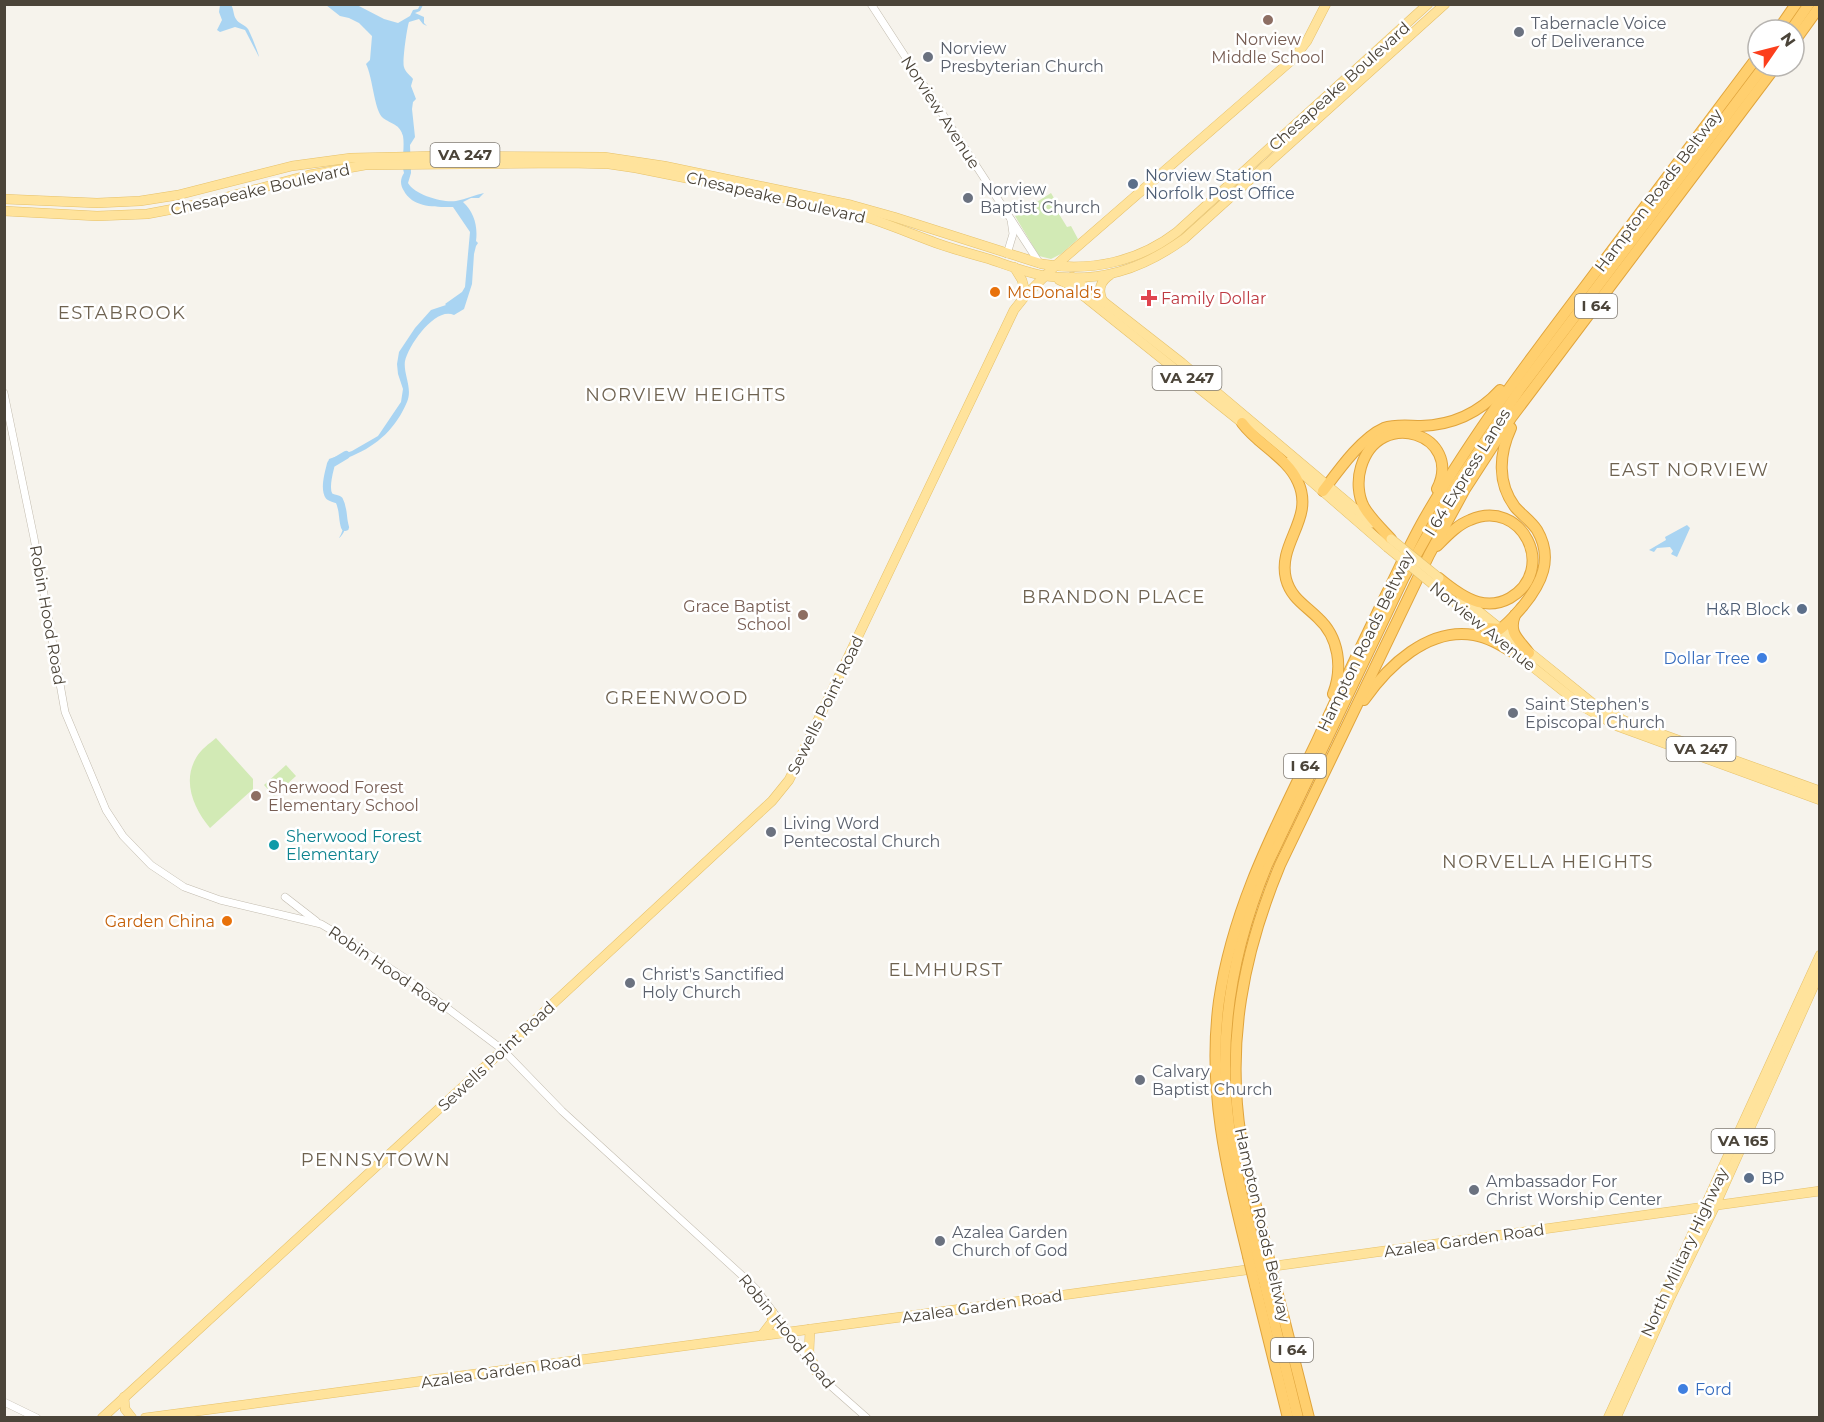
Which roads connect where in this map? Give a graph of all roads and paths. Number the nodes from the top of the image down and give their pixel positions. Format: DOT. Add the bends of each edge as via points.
graph roads {
  1 [pos="871,4"];
  2 [pos="1326,4"];
  3 [pos="1428,4"];
  4 [pos="1445,4"];
  5 [pos="1796,4"];
  6 [pos="1809,4"];
  7 [pos="1820,6"];
  8 [pos="1786,18"];
  9 [pos="1799,18"];
  10 [pos="1806,25"];
  11 [pos="1746,72"];
  12 [pos="1755,78"];
  13 [pos="1767,78"];
  14 [pos="4,199"];
  15 [pos="4,211"];
  16 [pos="1011,220"];
  17 [pos="1177,232"];
  18 [pos="1184,239"];
  19 [pos="1074,249"];
  20 [pos="1007,254"];
  21 [pos="1040,264"];
  22 [pos="1055,266"];
  23 [pos="1014,267"];
  24 [pos="1082,267"];
  25 [pos="1111,274"];
  26 [pos="1045,276"];
  27 [pos="1073,278"];
  28 [pos="1026,295"];
  29 [pos="1103,302"];
  30 [pos="1557,324"];
  31 [pos="4,393"];
  32 [pos="1522,403"];
  33 [pos="1242,423"];
  34 [pos="1325,489"];
  35 [pos="1425,516"];
  36 [pos="1389,543"];
  37 [pos="1429,555"];
  38 [pos="1437,582"];
  39 [pos="1515,615"];
  40 [pos="1486,628"];
  41 [pos="1500,629"];
  42 [pos="1527,656"];
  43 [pos="1329,714"];
  44 [pos="1347,725"];
  45 [pos="1820,791"];
  46 [pos="1820,800"];
  47 [pos="285,897"];
  48 [pos="321,924"];
  49 [pos="1820,955"];
  50 [pos="1820,972"];
  51 [pos="503,1050"];
  52 [pos="1820,1191"];
  53 [pos="1715,1206"];
  54 [pos="1704,1208"];
  55 [pos="1258,1255"];
  56 [pos="1259,1283"];
  57 [pos="772,1312"];
  58 [pos="810,1329"];
  59 [pos="787,1332"];
  60 [pos="762,1335"];
  61 [pos="816,1371"];
  62 [pos="124,1398"];
  63 [pos="4,1402"];
  64 [pos="37,1418"];
  65 [pos="102,1418"];
  66 [pos="132,1418"];
  67 [pos="145,1418"];
  68 [pos="867,1418"];
  69 [pos="1288,1418"];
  70 [pos="1298,1418"];
  71 [pos="1309,1418"];
  72 [pos="1608,1418"];
  73 [pos="1616,1418"];
  1 -- 16 [label="street, Norview Avenue"];
  2 -- 19 [label="main road, Sewells Point Road" via="1293,59"];
  3 -- 17 [label="main road, Chesapeake Boulevard"];
  4 -- 18 [label="main road, Chesapeake Boulevard"];
  5 -- 8 [label="highway"];
  6 -- 9 [label="highway"];
  7 -- 10 [label="highway"];
  11 -- 30 [label="highway, Hampton Roads Beltway / I 64"];
  12 -- 55 [label="highway, I 64 Express Lanes" via="1521,389 1453,489 1404,577 1267,866 1234,967 1225,1056 1232,1150"];
  13 -- 32 [label="highway, Hampton Roads Beltway / I 64"];
  14 -- 20 [label="main road, Chesapeake Boulevard / VA 247" via="140,201 292,166 351,158 604,157 851,205"];
  15 -- 23 [label="main road, Chesapeake Boulevard / VA 247" via="97,216 147,214 365,165 596,163 841,209"];
  16 -- 20 [label="street"];
  16 -- 21 [label="street, Norview Avenue"];
  17 -- 18 [label="main road"];
  17 -- 24 [label="main road, Chesapeake Boulevard" via="1136,256"];
  18 -- 25 [label="main road, Chesapeake Boulevard" via="1147,262"];
  19 -- 22 [label="main road, Sewells Point Road"];
  19 -- 24 [label="main road" via="1076,261"];
  20 -- 21 [label="main road, Chesapeake Boulevard / VA 247"];
  21 -- 22 [label="main road, Chesapeake Boulevard / VA 247"];
  22 -- 24 [label="main road, Chesapeake Boulevard"];
  22 -- 26 [label="main road, Sewells Point Road"];
  22 -- 27 [label="main road, Norview Avenue / VA 247"];
  23 -- 26 [label="main road, Chesapeake Boulevard / VA 247"];
  23 -- 28 [label="main road"];
  25 -- 27 [label="main road, Chesapeake Boulevard"];
  25 -- 29 [label="main road" via="1101,284"];
  26 -- 27 [label="main road, Chesapeake Boulevard"];
  26 -- 28 [label="main road, Sewells Point Road"];
  26 -- 33 [label="main road, Norview Avenue / VA 247" via="1070,285"];
  27 -- 29 [label="main road, Norview Avenue / VA 247"];
  28 -- 51 [label="main road, Sewells Point Road" via="1008,320 789,780 763,811"];
  29 -- 34 [label="main road, Norview Avenue / VA 247" via="1198,376"];
  30 -- 34 [label="highway" via="1481,408 1441,424 1382,429 1361,445"];
  30 -- 35 [label="highway, Hampton Roads Beltway / I 64" via="1483,423"];
  31 -- 48 [label="street, Robin Hood Road" via="65,708 110,817 140,855 184,887 213,898"];
  32 -- 37 [label="highway, Hampton Roads Beltway / I 64" via="1465,489"];
  32 -- 39 [label="highway" via="1503,450 1502,471 1510,498 1540,536 1545,561 1539,584"];
  33 -- 34 [label="main road, Norview Avenue / VA 247"];
  33 -- 43 [label="highway" via="1290,470 1302,491 1301,516 1286,554 1285,572 1293,593 1321,621 1337,653 1339,668"];
  34 -- 36 [label="main road, Norview Avenue / VA 247"];
  35 -- 36 [label="highway" via="1441,473 1435,449 1425,438 1409,433 1382,438 1362,462 1359,490 1366,510"];
  35 -- 43 [label="highway, Hampton Roads Beltway / I 64"];
  36 -- 38 [label="main road, Norview Avenue / VA 247, bridge"];
  37 -- 38 [label="highway" via="1457,527 1483,516 1510,521 1528,542 1532,562 1529,576 1522,588 1506,600 1478,602"];
  37 -- 44 [label="highway, Hampton Roads Beltway / I 64"];
  38 -- 40 [label="main road, Norview Avenue / VA 247"];
  38 -- 41 [label="main road, Norview Avenue / VA 247"];
  39 -- 41 [label="highway"];
  39 -- 42 [label="highway" via="1513,632"];
  40 -- 41 [label="highway"];
  40 -- 42 [label="main road, Norview Avenue / VA 247"];
  41 -- 42 [label="main road, Norview Avenue / VA 247"];
  42 -- 44 [label="highway" via="1482,637 1442,637 1415,650 1389,670"];
  42 -- 45 [label="main road, Norview Avenue / VA 247" via="1612,715"];
  42 -- 46 [label="main road, Norview Avenue / VA 247" via="1582,706 1608,722"];
  43 -- 55 [label="highway, Hampton Roads Beltway / I 64" via="1249,887 1232,937 1219,1002 1215,1061 1219,1120 1227,1170"];
  44 -- 55 [label="highway, Hampton Roads Beltway / I 64" via="1269,889 1241,992 1236,1061 1239,1119"];
  47 -- 48 [label="street"];
  48 -- 51 [label="street, Robin Hood Road" via="423,990"];
  49 -- 54 [label="main road, North Military Highway / VA 165"];
  50 -- 53 [label="main road, North Military Highway / VA 165"];
  51 -- 57 [label="street, Robin Hood Road" via="562,1112 730,1263"];
  51 -- 62 [label="main road, Sewells Point Road"];
  52 -- 53 [label="main road, Azalea Garden Road"];
  53 -- 54 [label="main road, Azalea Garden Road"];
  53 -- 73 [label="main road, North Military Highway / VA 165"];
  54 -- 58 [label="main road, Azalea Garden Road"];
  54 -- 72 [label="main road, North Military Highway / VA 165"];
  55 -- 56 [label="highway, Hampton Roads Beltway / I 64, bridge"];
  55 -- 71 [label="highway, Hampton Roads Beltway / I 64, bridge" via="1275,1283"];
  56 -- 69 [label="highway, Hampton Roads Beltway / I 64"];
  56 -- 70 [label="highway"];
  57 -- 59 [label="street, Robin Hood Road"];
  57 -- 60 [label="main road" via="772,1322"];
  58 -- 59 [label="main road, Azalea Garden Road"];
  58 -- 61 [label="main road" via="809,1352"];
  59 -- 60 [label="main road, Azalea Garden Road"];
  59 -- 61 [label="street, Robin Hood Road"];
  60 -- 67 [label="main road, Azalea Garden Road"];
  61 -- 68 [label="street, Robin Hood Road"];
  62 -- 65 [label="main road, Sewells Point Road"];
  62 -- 66 [label="main road" via="125,1409"];
  63 -- 64 [label="street"];
}
